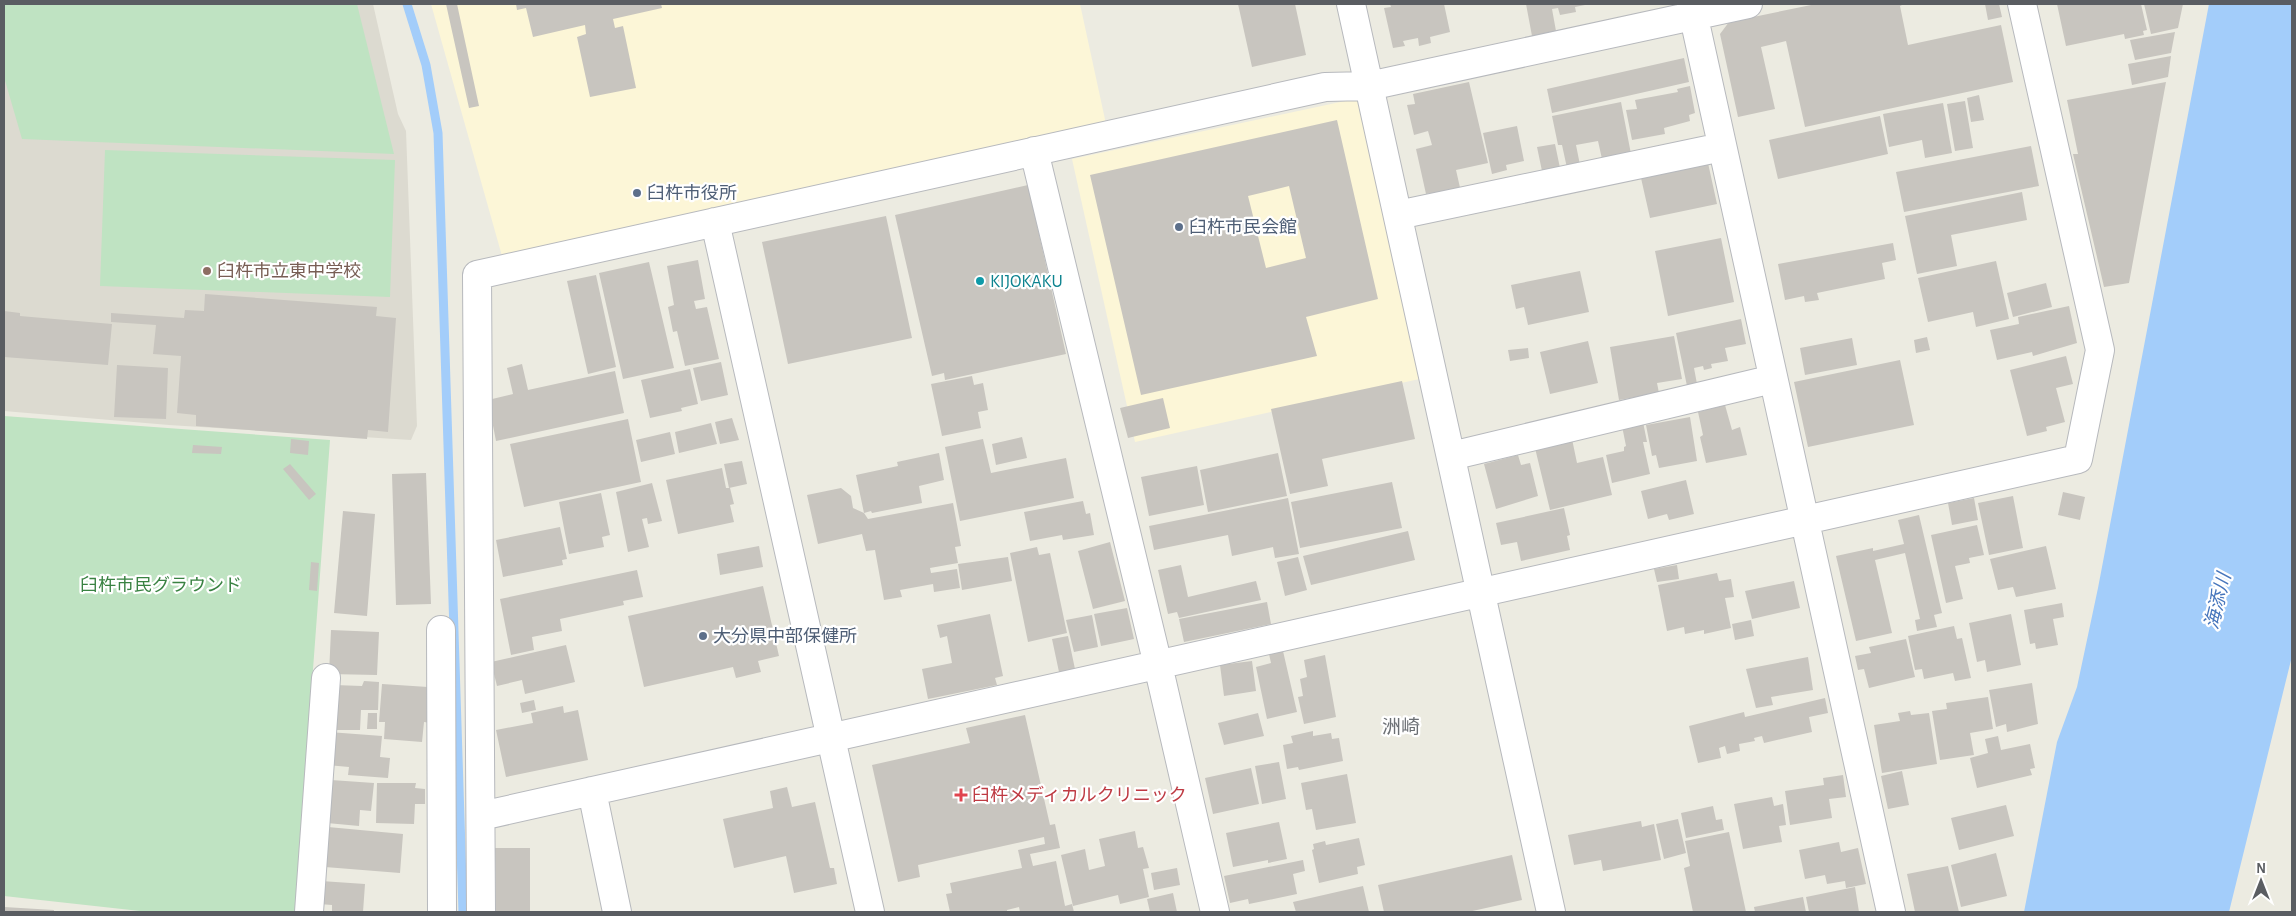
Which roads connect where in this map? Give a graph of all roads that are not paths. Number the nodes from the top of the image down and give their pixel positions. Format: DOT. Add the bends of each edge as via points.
graph roads {
  1 [pos="1351,4"];
  2 [pos="1748,4"];
  3 [pos="2022,4"];
  4 [pos="1692,10"];
  5 [pos="1370,86"];
  6 [pos="1722,147"];
  7 [pos="1034,151"];
  8 [pos="1398,215"];
  9 [pos="714,222"];
  10 [pos="1774,380"];
  11 [pos="1450,456"];
  12 [pos="1804,520"];
  13 [pos="1480,593"];
  14 [pos="441,630"];
  15 [pos="1158,665"];
  16 [pos="326,678"];
  17 [pos="831,738"];
  18 [pos="592,792"];
  19 [pos="480,816"];
  20 [pos="309,912"];
  21 [pos="442,912"];
  22 [pos="481,912"];
  23 [pos="617,912"];
  24 [pos="870,912"];
  25 [pos="1215,912"];
  26 [pos="1551,912"];
  27 [pos="1891,912"];
  1 -- 5 [label="street"];
  2 -- 4 [label="street"];
  3 -- 12 [label="street" via="2100,350 2078,459"];
  4 -- 5 [label="street"];
  4 -- 6 [label="street"];
  5 -- 7 [label="street" via="1325,87"];
  5 -- 8 [label="street"];
  6 -- 8 [label="street"];
  6 -- 10 [label="street"];
  7 -- 9 [label="street"];
  7 -- 15 [label="street"];
  8 -- 11 [label="street"];
  9 -- 17 [label="street"];
  9 -- 19 [label="street" via="477,275"];
  10 -- 11 [label="street"];
  10 -- 12 [label="street"];
  11 -- 13 [label="street"];
  12 -- 13 [label="street"];
  12 -- 27 [label="street"];
  13 -- 15 [label="street"];
  13 -- 26 [label="street"];
  14 -- 21 [label="street"];
  15 -- 17 [label="street"];
  15 -- 25 [label="street"];
  16 -- 20 [label="street"];
  17 -- 18 [label="street"];
  17 -- 24 [label="street"];
  18 -- 19 [label="street"];
  18 -- 23 [label="street"];
  19 -- 22 [label="street"];
}
